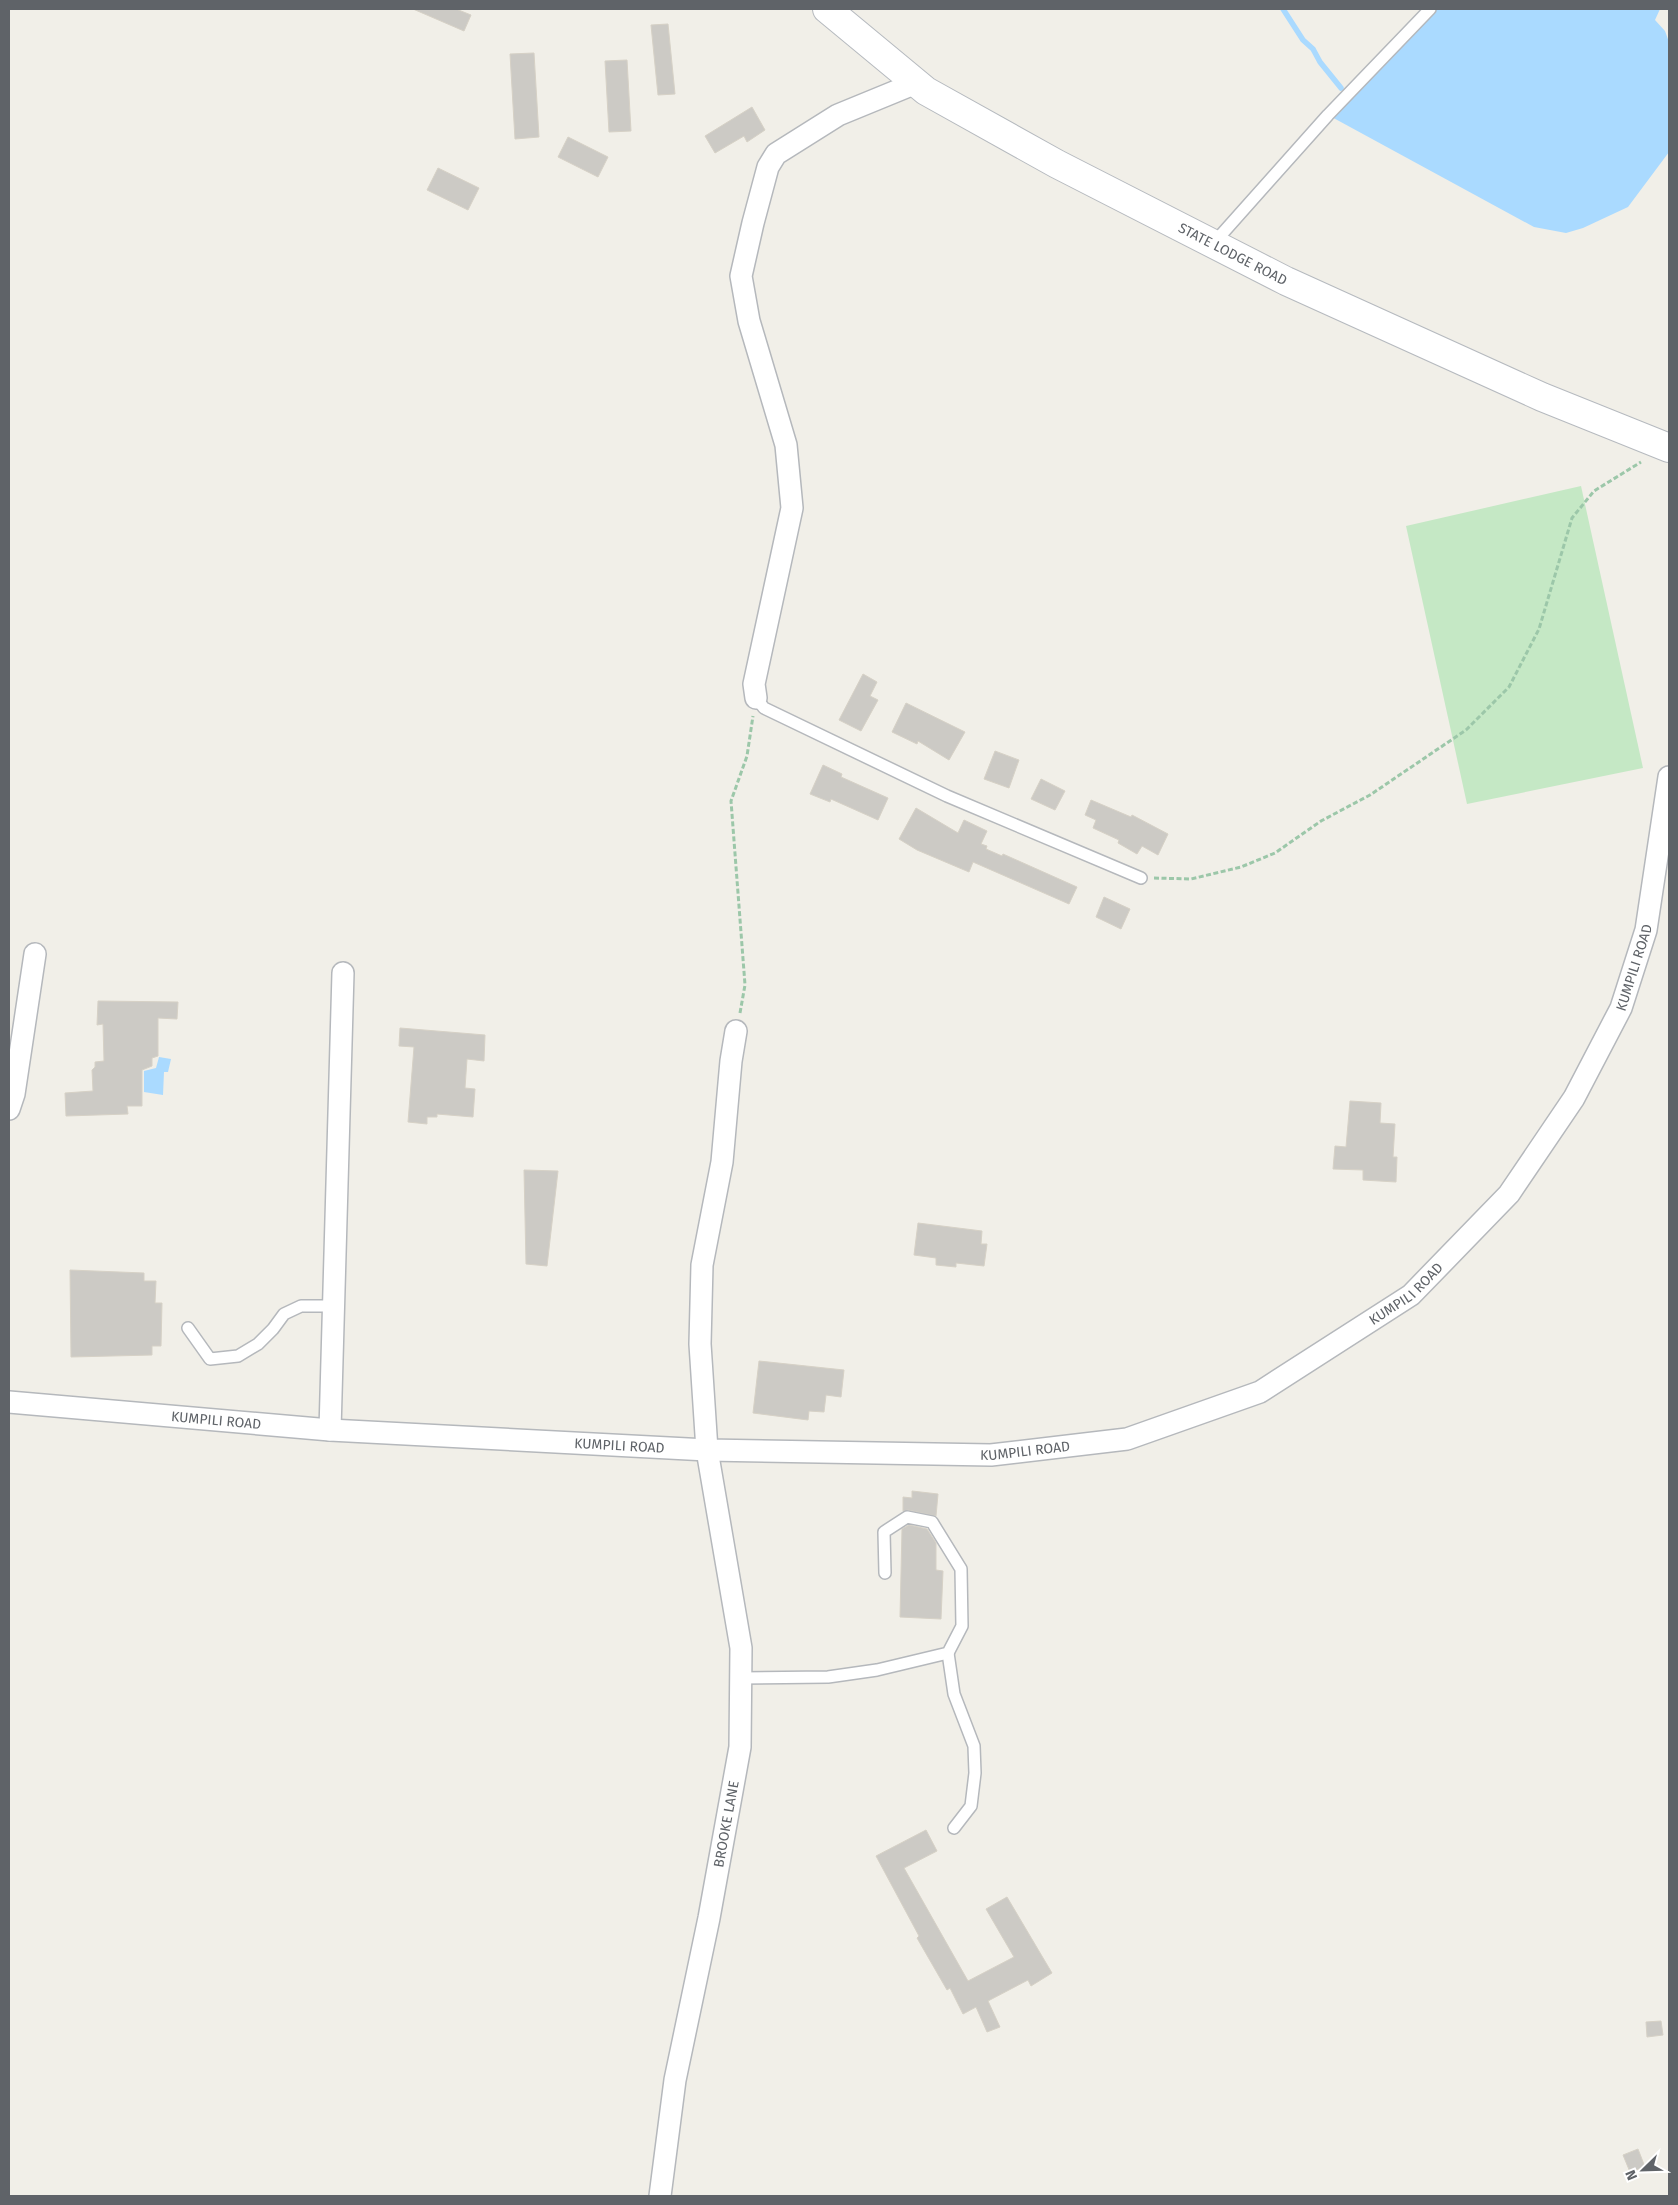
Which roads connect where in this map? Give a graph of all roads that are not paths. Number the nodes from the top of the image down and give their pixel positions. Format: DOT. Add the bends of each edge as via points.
graph roads {
  1 [pos="827,9"];
  2 [pos="1430,9"];
  3 [pos="916,83"];
  4 [pos="1213,244"];
  5 [pos="1669,448"];
  6 [pos="756,698"];
  7 [pos="1669,777"];
  8 [pos="1141,878"];
  9 [pos="35,954"];
  10 [pos="343,973"];
  11 [pos="736,1031"];
  12 [pos="9,1109"];
  13 [pos="334,1306"];
  14 [pos="188,1328"];
  15 [pos="9,1402"];
  16 [pos="330,1430"];
  17 [pos="707,1450"];
  18 [pos="885,1573"];
  19 [pos="948,1653"];
  20 [pos="741,1678"];
  21 [pos="954,1828"];
  22 [pos="660,2196"];
  1 -- 3 [label="street, STATE LODGE ROAD"];
  2 -- 4 [label="lane" via="1328,115"];
  3 -- 4 [label="street, STATE LODGE ROAD" via="1057,164"];
  3 -- 6 [label="street" via="838,115 776,154 768,167 753,223 741,276 749,321 786,445 792,508 754,684"];
  4 -- 5 [label="street, STATE LODGE ROAD" via="1286,281 1542,397"];
  6 -- 8 [label="lane" via="764,708 947,796"];
  7 -- 17 [label="street, KUMPILI ROAD" via="1646,930 1621,1008 1574,1098 1509,1194 1411,1295 1260,1392 1127,1439 991,1455"];
  9 -- 12 [label="street"];
  10 -- 13 [label="street"];
  11 -- 17 [label="street, BROOKE LANE" via="722,1162 702,1265 700,1344"];
  13 -- 14 [label="lane" via="301,1306 284,1314 258,1344 238,1356 210,1359"];
  13 -- 16 [label="street"];
  15 -- 16 [label="street, KUMPILI ROAD"];
  16 -- 17 [label="street, KUMPILI ROAD"];
  17 -- 20 [label="street, BROOKE LANE" via="741,1648"];
  18 -- 19 [label="lane" via="884,1532 907,1516 932,1522 961,1569 962,1626"];
  19 -- 20 [label="lane" via="877,1670 828,1677"];
  19 -- 21 [label="lane" via="954,1694 974,1746 975,1772 971,1806"];
  20 -- 22 [label="street, BROOKE LANE" via="740,1747 675,2080"];
}
